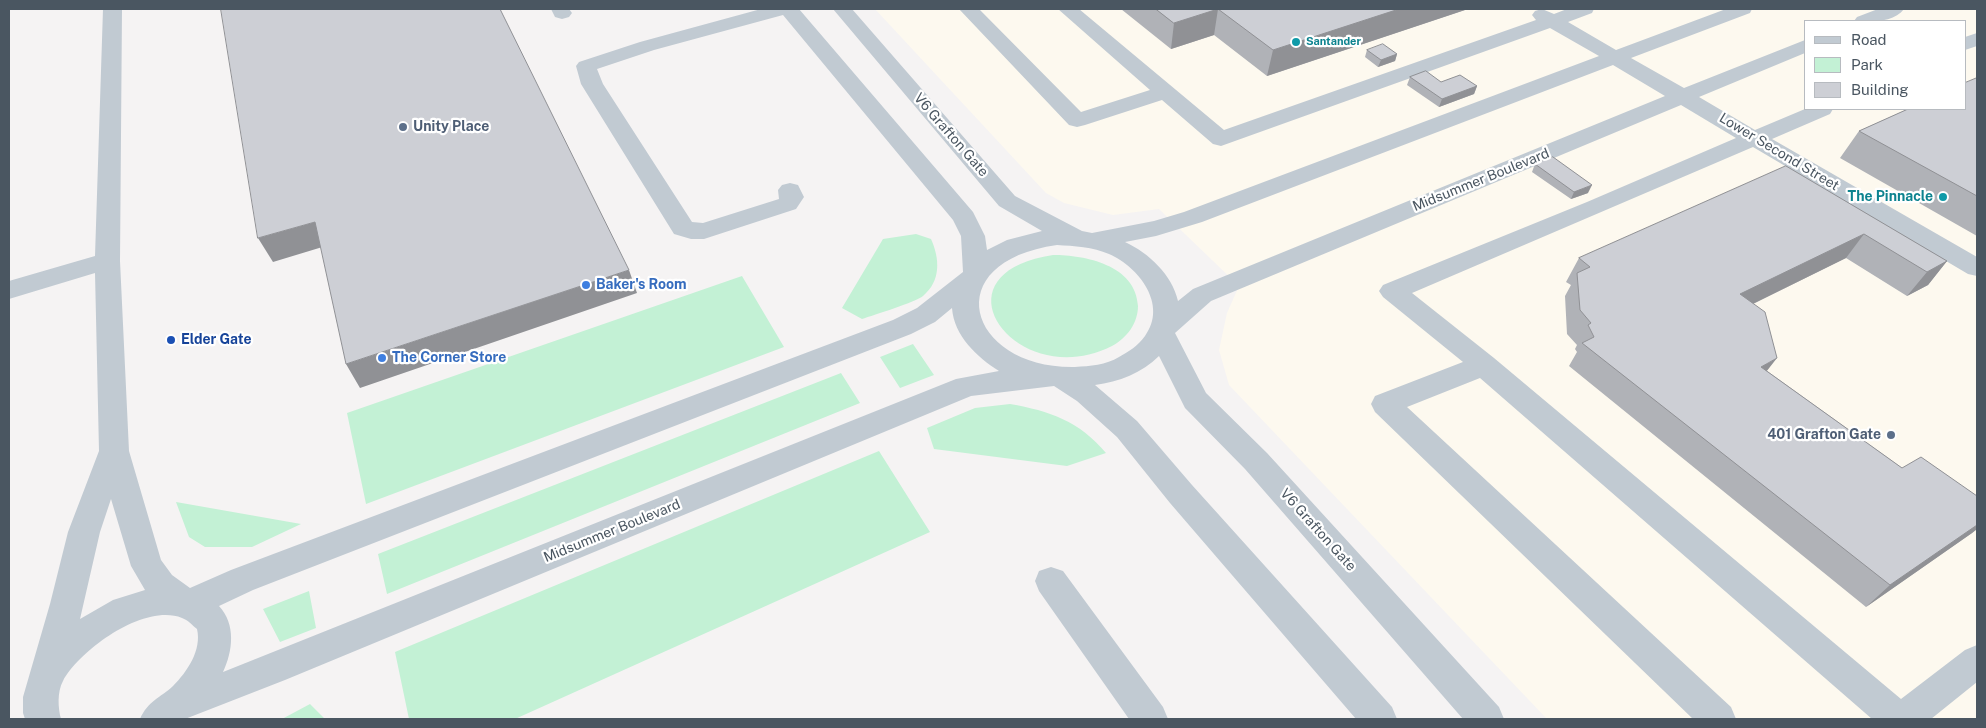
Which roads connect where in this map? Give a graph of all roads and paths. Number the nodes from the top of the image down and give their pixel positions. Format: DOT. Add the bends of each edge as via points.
graph roads {
  1 [pos="112,9"];
  2 [pos="782,9"];
  3 [pos="789,9"];
  4 [pos="842,9"];
  5 [pos="968,9"];
  6 [pos="1068,9"];
  7 [pos="1532,9"];
  8 [pos="1585,9"];
  9 [pos="1743,9"];
  10 [pos="1894,9"];
  11 [pos="1552,20"];
  12 [pos="1866,20"];
  13 [pos="1804,46"];
  14 [pos="1615,57"];
  15 [pos="1165,92"];
  16 [pos="1684,96"];
  17 [pos="1820,110"];
  18 [pos="1755,139"];
  19 [pos="790,190"];
  20 [pos="1084,240"];
  21 [pos="107,261"];
  22 [pos="1977,268"];
  23 [pos="974,275"];
  24 [pos="9,290"];
  25 [pos="1163,330"];
  26 [pos="1484,365"];
  27 [pos="1057,377"];
  28 [pos="114,451"];
  29 [pos="1051,581"];
  30 [pos="185,604"];
  31 [pos="1977,661"];
  32 [pos="47,679"];
  33 [pos="168,714"];
  34 [pos="43,719"];
  35 [pos="1150,719"];
  36 [pos="1379,719"];
  37 [pos="1486,719"];
  38 [pos="1718,719"];
  39 [pos="1898,719"];
  40 [pos="1904,719"];
  1 -- 21 [label="street"];
  2 -- 19 [label="street" via="586,66 592,84 683,228 692,232 704,231 788,204 792,198"];
  3 -- 23 [label="street" via="964,217 973,236"];
  4 -- 20 [label="street, V6 Grafton Gate" via="1007,201"];
  5 -- 15 [label="street" via="1077,120"];
  6 -- 15 [label="street"];
  7 -- 11 [label="street, Lower Second Street"];
  8 -- 11 [label="street"];
  9 -- 14 [label="street"];
  10 -- 12 [label="street"];
  11 -- 14 [label="street, Lower Second Street"];
  11 -- 15 [label="street" via="1221,139"];
  13 -- 16 [label="street, Midsummer Boulevard"];
  14 -- 16 [label="street, Lower Second Street"];
  14 -- 20 [label="street" via="1193,216 1156,228"];
  16 -- 18 [label="street, Lower Second Street"];
  16 -- 25 [label="street, Midsummer Boulevard" via="1202,295"];
  17 -- 18 [label="street"];
  18 -- 22 [label="street, Lower Second Street"];
  18 -- 26 [label="street" via="1392,291"];
  20 -- 23 [label="street" via="1047,238 1018,244 987,261"];
  20 -- 25 [label="street" via="1115,248 1152,273 1168,308"];
  21 -- 24 [label="street"];
  21 -- 28 [label="street"];
  23 -- 27 [label="street" via="964,301 969,326 987,349 1015,367"];
  23 -- 30 [label="street" via="926,315 902,327"];
  25 -- 27 [label="street" via="1153,347 1124,367 1098,375"];
  25 -- 37 [label="street, V6 Grafton Gate" via="1195,400 1256,461"];
  26 -- 38 [label="street" via="1385,404"];
  26 -- 39 [label="street"];
  27 -- 33 [label="street, Midsummer Boulevard" via="966,386"];
  27 -- 36 [label="street" via="1087,394 1128,429"];
  28 -- 30 [label="street" via="147,566 160,585"];
  28 -- 32 [label="street" via="84,532"];
  29 -- 35 [label="street"];
  30 -- 32 [label="street" via="156,602 117,614 80,638"];
  30 -- 33 [label="street" via="201,610 210,620 215,632 214,646 210,663 200,679"];
  31 -- 40 [label="street"];
  32 -- 34 [label="street" via="41,696"];
}
